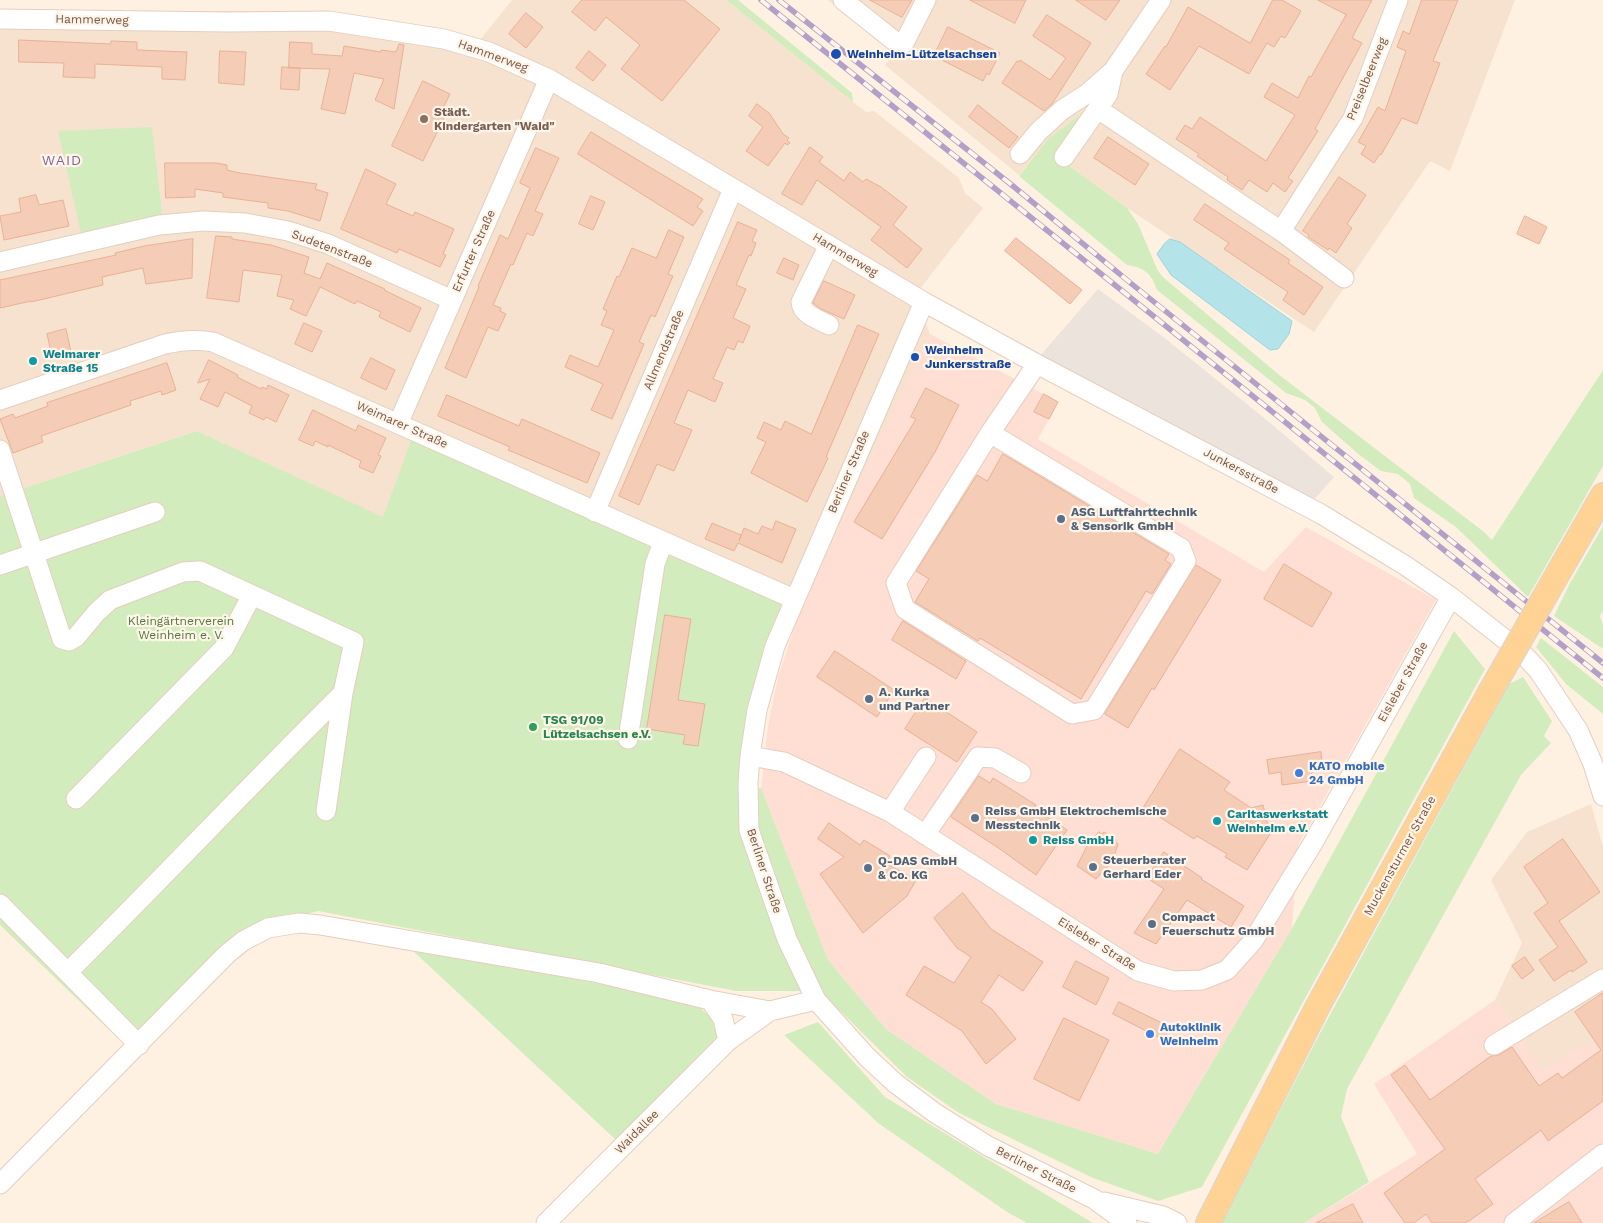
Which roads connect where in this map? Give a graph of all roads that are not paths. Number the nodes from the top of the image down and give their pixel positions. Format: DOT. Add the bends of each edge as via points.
graph roads {
  1 [pos="843,0"];
  2 [pos="926,0"];
  3 [pos="1161,0"];
  4 [pos="1398,0"];
  5 [pos="0,18"];
  6 [pos="1113,71"];
  7 [pos="549,78"];
  8 [pos="1098,109"];
  9 [pos="1020,154"];
  10 [pos="1064,157"];
  11 [pos="733,189"];
  12 [pos="1281,231"];
  13 [pos="829,245"];
  14 [pos="0,262"];
  15 [pos="1344,278"];
  16 [pos="452,300"];
  17 [pos="924,302"];
  18 [pos="829,325"];
  19 [pos="1037,364"];
  20 [pos="0,400"];
  21 [pos="398,424"];
  22 [pos="990,433"];
  23 [pos="0,450"];
  24 [pos="1603,495"];
  25 [pos="155,512"];
  26 [pos="595,512"];
  27 [pos="664,542"];
  28 [pos="34,554"];
  29 [pos="0,565"];
  30 [pos="252,595"];
  31 [pos="1451,597"];
  32 [pos="794,599"];
  33 [pos="343,693"];
  34 [pos="628,739"];
  35 [pos="750,756"];
  36 [pos="926,757"];
  37 [pos="1021,773"];
  38 [pos="1603,796"];
  39 [pos="76,799"];
  40 [pos="326,811"];
  41 [pos="890,812"];
  42 [pos="925,835"];
  43 [pos="0,904"];
  44 [pos="68,972"];
  45 [pos="1603,979"];
  46 [pos="710,1000"];
  47 [pos="816,1000"];
  48 [pos="770,1011"];
  49 [pos="728,1041"];
  50 [pos="138,1045"];
  51 [pos="1494,1046"];
  52 [pos="1603,1154"];
  53 [pos="0,1184"];
  54 [pos="1094,1199"];
  55 [pos="546,1223"];
  56 [pos="1127,1223"];
  57 [pos="1177,1223"];
  58 [pos="1208,1223"];
  59 [pos="1514,1223"];
  1 -- 2 [label="street" via="897,43 904,42"];
  3 -- 6 [label="street"];
  4 -- 12 [label="street, Preiselbeerweg" via="1353,118"];
  5 -- 7 [label="street, Hammerweg" via="329,22 444,39 489,52"];
  6 -- 8 [label="street" via="1108,94"];
  6 -- 9 [label="street" via="1062,110"];
  7 -- 11 [label="street, Hammerweg"];
  7 -- 16 [label="street, Erfurter Straße"];
  8 -- 10 [label="street"];
  8 -- 12 [label="street"];
  11 -- 13 [label="street, Hammerweg"];
  11 -- 26 [label="street, Allmendstraße"];
  12 -- 15 [label="street"];
  13 -- 17 [label="street, Hammerweg"];
  13 -- 18 [label="street" via="802,302 806,314"];
  14 -- 16 [label="street, Sudetenstraße" via="159,225 203,221 245,223 288,231 328,244"];
  16 -- 21 [label="street, Erfurter Straße"];
  17 -- 19 [label="street, Junkersstraße"];
  17 -- 32 [label="street, Berliner Straße"];
  19 -- 22 [label="street"];
  19 -- 31 [label="street, Junkersstraße" via="1321,514"];
  20 -- 21 [label="street, Weimarer Straße" via="165,344 199,340 228,348"];
  21 -- 26 [label="street, Weimarer Straße"];
  22 -- 22 [label="street" via="1181,548 1186,561 1094,710 1072,714 905,609 896,583"];
  23 -- 28 [label="street"];
  24 -- 58 [label="main road, Muckensturmer Straße, bridge" via="1489,694 1318,1006"];
  25 -- 28 [label="street"];
  26 -- 27 [label="street, Weimarer Straße"];
  27 -- 32 [label="street, Weimarer Straße"];
  27 -- 34 [label="street" via="655,564"];
  28 -- 29 [label="street"];
  28 -- 30 [label="street" via="58,632 62,639 69,641 110,600 183,572 200,571"];
  30 -- 33 [label="street" via="354,642"];
  30 -- 39 [label="street" via="224,648"];
  31 -- 38 [label="street, Junkersstraße" via="1521,652 1538,670 1578,730"];
  31 -- 42 [label="street, Eisleber Straße" via="1313,843 1253,941 1227,970 1202,980 1174,981 1138,971"];
  32 -- 35 [label="street, Berliner Straße" via="775,646 757,710"];
  33 -- 40 [label="street"];
  33 -- 44 [label="street"];
  35 -- 41 [label="street, Eisleber Straße" via="784,762"];
  35 -- 47 [label="street, Berliner Straße" via="749,830 787,939"];
  36 -- 41 [label="street"];
  37 -- 42 [label="street" via="995,758 978,757"];
  41 -- 42 [label="street, Eisleber Straße"];
  43 -- 44 [label="street"];
  44 -- 50 [label="street"];
  45 -- 51 [label="street"];
  46 -- 48 [label="street"];
  46 -- 49 [label="street" via="722,1019"];
  46 -- 50 [label="street" via="599,973 299,923 268,928 244,940"];
  47 -- 48 [label="street, Waidallee"];
  47 -- 54 [label="street, Berliner Straße" via="867,1057 935,1113 988,1146"];
  48 -- 49 [label="street, Waidallee"];
  49 -- 55 [label="street, Waidallee"];
  50 -- 53 [label="street"];
  52 -- 59 [label="street"];
  54 -- 56 [label="street, Berliner Straße"];
  54 -- 57 [label="street, Berliner Straße" via="1162,1216"];
}
